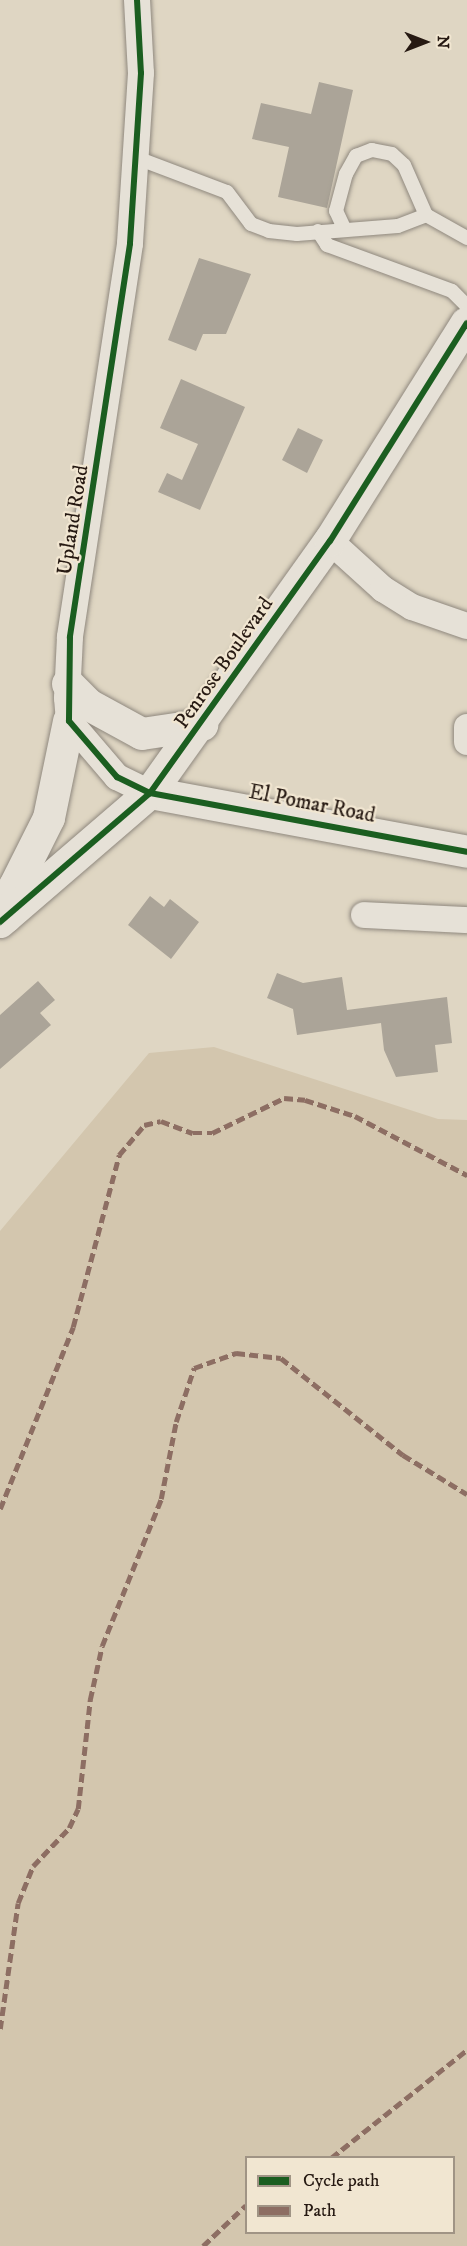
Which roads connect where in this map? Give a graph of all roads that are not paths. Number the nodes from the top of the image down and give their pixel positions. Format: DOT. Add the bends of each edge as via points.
graph roads {
  1 [pos="137,0"];
  2 [pos="137,158"];
  3 [pos="426,215"];
  4 [pos="344,228"];
  5 [pos="318,231"];
  6 [pos="467,238"];
  7 [pos="467,306"];
  8 [pos="467,323"];
  9 [pos="330,541"];
  10 [pos="467,626"];
  11 [pos="68,684"];
  12 [pos="69,721"];
  13 [pos="202,725"];
  14 [pos="467,727"];
  15 [pos="467,742"];
  16 [pos="150,792"];
  17 [pos="467,852"];
  18 [pos="364,915"];
  19 [pos="3,919"];
  20 [pos="467,920"];
  1 -- 2 [label="street, Upland Road" via="141,73"];
  2 -- 5 [label="lane" via="227,192 251,224 285,234"];
  2 -- 11 [label="street, Upland Road" via="117,349 70,637"];
  3 -- 4 [label="lane" via="398,226"];
  3 -- 4 [label="lane" via="404,165 392,154 372,150 356,156 346,174 336,211"];
  3 -- 6 [label="lane"];
  4 -- 5 [label="lane"];
  5 -- 7 [label="lane" via="327,245 452,291"];
  8 -- 9 [label="street, Penrose Boulevard"];
  9 -- 10 [label="street" via="383,589 412,607"];
  9 -- 13 [label="street, Penrose Boulevard"];
  11 -- 12 [label="street, Upland Road"];
  11 -- 13 [label="street" via="89,705 142,734"];
  12 -- 16 [label="street" via="117,777"];
  12 -- 19 [label="street" via="49,818"];
  13 -- 16 [label="street, Penrose Boulevard"];
  14 -- 15 [label="street"];
  16 -- 17 [label="street, El Pomar Road"];
  16 -- 19 [label="street, Penrose Boulevard"];
  18 -- 20 [label="street"];
}
